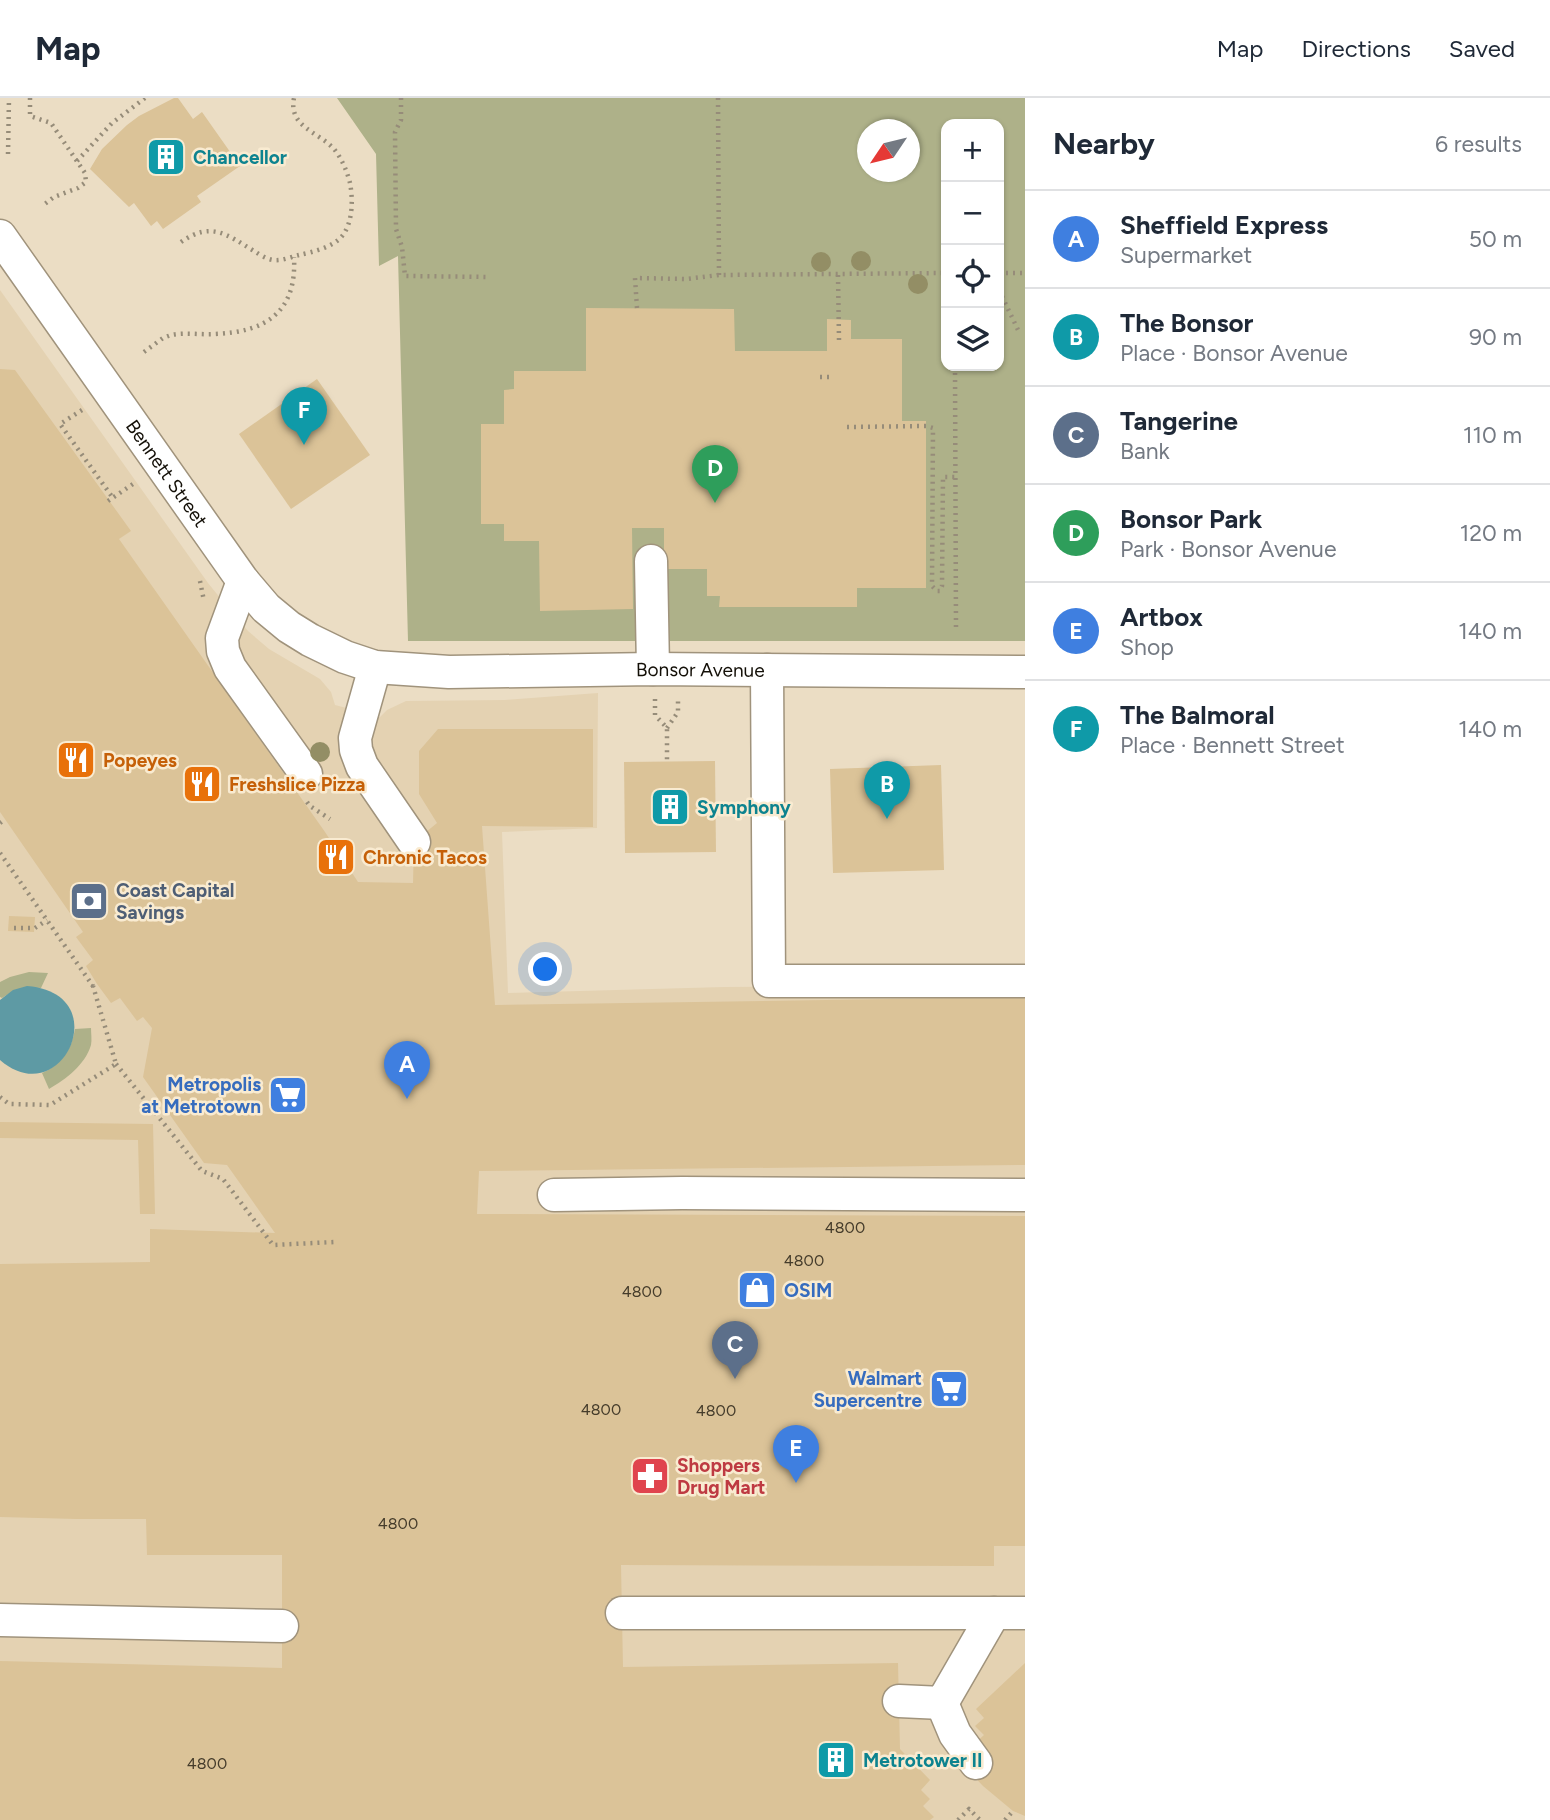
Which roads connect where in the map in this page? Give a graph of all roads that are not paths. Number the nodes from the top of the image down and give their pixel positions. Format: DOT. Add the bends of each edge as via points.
graph roads {
  1 [pos="0,236"];
  2 [pos="651,561"];
  3 [pos="243,581"];
  4 [pos="375,667"];
  5 [pos="767,670"];
  6 [pos="1025,672"];
  7 [pos="654,684"];
  8 [pos="306,774"];
  9 [pos="414,842"];
  10 [pos="1025,981"];
  11 [pos="554,1195"];
  12 [pos="1025,1195"];
  13 [pos="622,1613"];
  14 [pos="994,1613"];
  15 [pos="1025,1613"];
  16 [pos="0,1620"];
  17 [pos="282,1626"];
  18 [pos="899,1702"];
  19 [pos="942,1703"];
  20 [pos="976,1763"];
  1 -- 3 [label="street, Bennett Street"];
  2 -- 7 [label="street"];
  3 -- 4 [label="street, Bennett Street" via="289,627 345,657"];
  3 -- 8 [label="street" via="222,638 223,651 230,668"];
  4 -- 7 [label="street, Bonsor Avenue"];
  4 -- 9 [label="street" via="355,738 356,750"];
  5 -- 6 [label="street, Bonsor Avenue"];
  5 -- 7 [label="street, Bonsor Avenue"];
  5 -- 10 [label="street" via="769,981"];
  11 -- 12 [label="street" via="682,1181"];
  13 -- 14 [label="street"];
  14 -- 15 [label="street"];
  14 -- 19 [label="street"];
  16 -- 17 [label="street"];
  18 -- 19 [label="street"];
  19 -- 20 [label="street" via="954,1734"];
}
